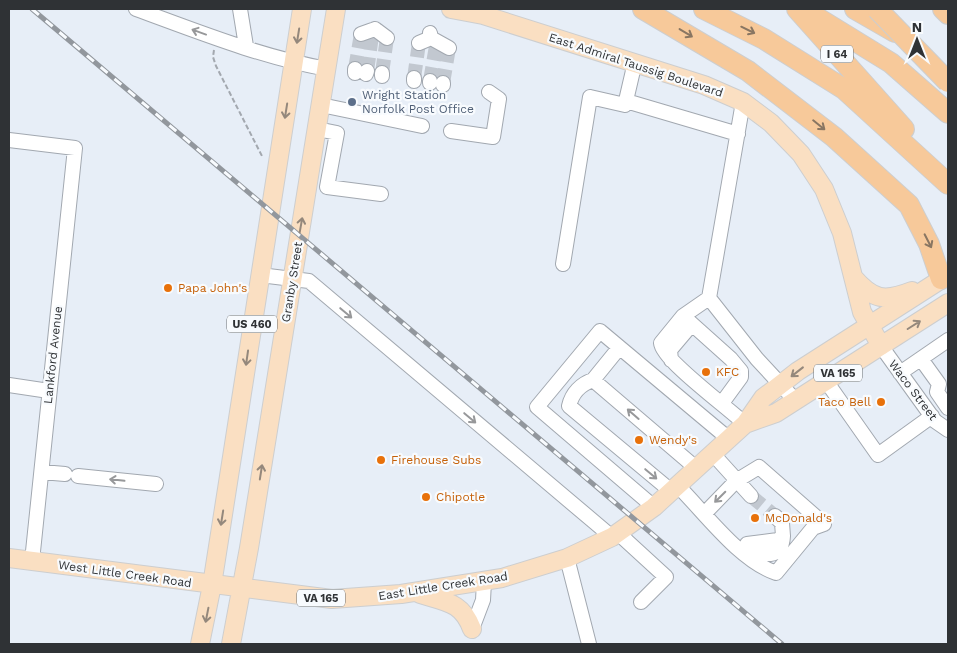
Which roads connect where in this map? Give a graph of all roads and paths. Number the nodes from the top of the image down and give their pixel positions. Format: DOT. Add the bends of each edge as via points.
graph roads {
  1 [pos="136,9"];
  2 [pos="240,9"];
  3 [pos="302,9"];
  4 [pos="336,9"];
  5 [pos="451,9"];
  6 [pos="643,9"];
  7 [pos="704,9"];
  8 [pos="797,9"];
  9 [pos="802,9"];
  10 [pos="855,9"];
  11 [pos="878,9"];
  12 [pos="943,9"];
  13 [pos="477,12"];
  14 [pos="948,14"];
  15 [pos="369,33"];
  16 [pos="387,38"];
  17 [pos="246,46"];
  18 [pos="214,50"];
  19 [pos="635,62"];
  20 [pos="294,63"];
  21 [pos="327,69"];
  22 [pos="948,69"];
  23 [pos="948,82"];
  24 [pos="489,92"];
  25 [pos="626,101"];
  26 [pos="744,102"];
  27 [pos="321,105"];
  28 [pos="948,113"];
  29 [pos="422,126"];
  30 [pos="317,129"];
  31 [pos="451,131"];
  32 [pos="738,134"];
  33 [pos="9,140"];
  34 [pos="948,174"];
  35 [pos="275,180"];
  36 [pos="948,184"];
  37 [pos="381,194"];
  38 [pos="563,264"];
  39 [pos="260,275"];
  40 [pos="852,277"];
  41 [pos="945,277"];
  42 [pos="301,280"];
  43 [pos="709,298"];
  44 [pos="948,304"];
  45 [pos="688,320"];
  46 [pos="868,326"];
  47 [pos="948,340"];
  48 [pos="881,346"];
  49 [pos="619,348"];
  50 [pos="921,359"];
  51 [pos="900,373"];
  52 [pos="594,380"];
  53 [pos="826,380"];
  54 [pos="9,385"];
  55 [pos="781,386"];
  56 [pos="49,390"];
  57 [pos="944,392"];
  58 [pos="795,400"];
  59 [pos="722,403"];
  60 [pos="932,416"];
  61 [pos="745,424"];
  62 [pos="948,430"];
  63 [pos="729,439"];
  64 [pos="713,454"];
  65 [pos="696,468"];
  66 [pos="42,472"];
  67 [pos="736,482"];
  68 [pos="156,484"];
  69 [pos="674,488"];
  70 [pos="751,496"];
  71 [pos="654,507"];
  72 [pos="705,512"];
  73 [pos="775,516"];
  74 [pos="615,535"];
  75 [pos="729,539"];
  76 [pos="9,558"];
  77 [pos="567,558"];
  78 [pos="32,561"];
  79 [pos="484,582"];
  80 [pos="212,585"];
  81 [pos="242,589"];
  82 [pos="415,592"];
  83 [pos="641,602"];
  84 [pos="472,630"];
  85 [pos="586,630"];
  86 [pos="200,644"];
  87 [pos="231,644"];
  88 [pos="590,644"];
  89 [pos="601,644"];
  17 -- 1 [label="street, one-way"];
  2 -- 17 [label="street"];
  3 -- 20 [label="main road, US 460, one-way"];
  4 -- 21 [label="main road, Granby Street / US 460"];
  5 -- 13 [label="main road, East Admiral Taussig Boulevard"];
  6 -- 41 [label="highway, one-way" via="748,71 834,137 909,205"];
  7 -- 36 [label="highway, one-way" via="781,48 844,89"];
  8 -- 34 [label="highway, I 64"];
  9 -- 28 [label="highway" via="891,63"];
  10 -- 22 [label="highway" via="896,32"];
  11 -- 23 [label="highway, bridge"];
  12 -- 14 [label="highway"];
  13 -- 19 [label="main road, East Admiral Taussig Boulevard"];
  15 -- 16 [label="street"];
  17 -- 20 [label="street"];
  18 -- 35 [label="path" via="216,66"];
  19 -- 25 [label="street"];
  19 -- 26 [label="main road, East Admiral Taussig Boulevard"];
  20 -- 21 [label="street"];
  20 -- 35 [label="main road, US 460, one-way"];
  21 -- 27 [label="main road, Granby Street / US 460"];
  24 -- 31 [label="street" via="499,99 493,137"];
  25 -- 32 [label="street"];
  25 -- 38 [label="street" via="625,105 590,97"];
  26 -- 32 [label="street"];
  26 -- 40 [label="main road, East Admiral Taussig Boulevard" via="788,139 812,169 834,211"];
  27 -- 29 [label="street"];
  27 -- 30 [label="main road, Granby Street / US 460"];
  30 -- 37 [label="street" via="338,133 327,187"];
  42 -- 30 [label="main road, Granby Street / US 460, one-way"];
  32 -- 43 [label="street"];
  33 -- 56 [label="street, Lankford Avenue" via="75,148"];
  35 -- 39 [label="main road, US 460"];
  39 -- 42 [label="street"];
  39 -- 80 [label="main road, US 460, one-way"];
  40 -- 41 [label="main road" via="879,299 897,297"];
  40 -- 46 [label="main road, East Admiral Taussig Boulevard"];
  41 -- 46 [label="main road, East Little Creek Road / VA 165"];
  42 -- 74 [label="street, one-way"];
  81 -- 42 [label="main road, Granby Street / US 460, one-way"];
  43 -- 45 [label="street"];
  43 -- 55 [label="street"];
  48 -- 44 [label="main road, East Little Creek Road / VA 165, one-way"];
  45 -- 59 [label="street" via="742,371"];
  45 -- 59 [label="street" via="661,343 663,352"];
  46 -- 48 [label="main road, East Admiral Taussig Boulevard"];
  46 -- 55 [label="main road, East Little Creek Road / VA 165, one-way" via="798,371"];
  47 -- 50 [label="street"];
  48 -- 51 [label="street, Waco Street"];
  48 -- 53 [label="main road, East Little Creek Road / VA 165"];
  49 -- 52 [label="street"];
  49 -- 63 [label="street"];
  49 -- 71 [label="street" via="600,331 537,407"];
  50 -- 51 [label="street"];
  50 -- 57 [label="street"];
  51 -- 60 [label="street, Waco Street"];
  65 -- 52 [label="street, one-way"];
  52 -- 69 [label="street, one-way" via="584,383 571,398 569,406"];
  53 -- 58 [label="main road, East Little Creek Road / VA 165"];
  53 -- 60 [label="street" via="878,455"];
  54 -- 56 [label="street"];
  55 -- 58 [label="street"];
  55 -- 61 [label="main road, East Little Creek Road / VA 165" via="763,398"];
  56 -- 66 [label="street, Lankford Avenue"];
  58 -- 61 [label="main road, East Little Creek Road / VA 165" via="776,413"];
  59 -- 61 [label="street"];
  60 -- 62 [label="street, Waco Street"];
  61 -- 63 [label="main road, East Little Creek Road / VA 165"];
  63 -- 64 [label="main road, East Little Creek Road / VA 165"];
  64 -- 65 [label="main road, East Little Creek Road / VA 165"];
  64 -- 67 [label="street"];
  65 -- 69 [label="main road, East Little Creek Road / VA 165"];
  68 -- 66 [label="street, one-way"];
  66 -- 78 [label="street, Lankford Avenue"];
  67 -- 70 [label="street"];
  67 -- 72 [label="street, one-way"];
  67 -- 75 [label="street" via="760,467 824,524 813,528 776,573 764,568"];
  69 -- 71 [label="main road, East Little Creek Road / VA 165"];
  69 -- 72 [label="street"];
  71 -- 74 [label="main road, East Little Creek Road / VA 165"];
  72 -- 75 [label="street"];
  73 -- 75 [label="street" via="782,522 783,536 778,540 747,544 738,538"];
  74 -- 77 [label="main road, East Little Creek Road / VA 165"];
  74 -- 83 [label="street" via="666,577"];
  76 -- 78 [label="main road, West Little Creek Road / VA 165"];
  77 -- 79 [label="main road, East Little Creek Road / VA 165"];
  77 -- 85 [label="street"];
  78 -- 80 [label="main road, West Little Creek Road / VA 165"];
  79 -- 82 [label="main road, East Little Creek Road / VA 165"];
  79 -- 84 [label="street" via="483,600"];
  80 -- 81 [label="main road, West Little Creek Road / VA 165"];
  80 -- 86 [label="main road, US 460, one-way"];
  81 -- 82 [label="main road, East Little Creek Road / VA 165" via="332,599"];
  81 -- 87 [label="main road, Granby Street / US 460"];
  82 -- 84 [label="main road" via="456,606 465,614"];
  85 -- 88 [label="street"];
  85 -- 89 [label="street"];
}
